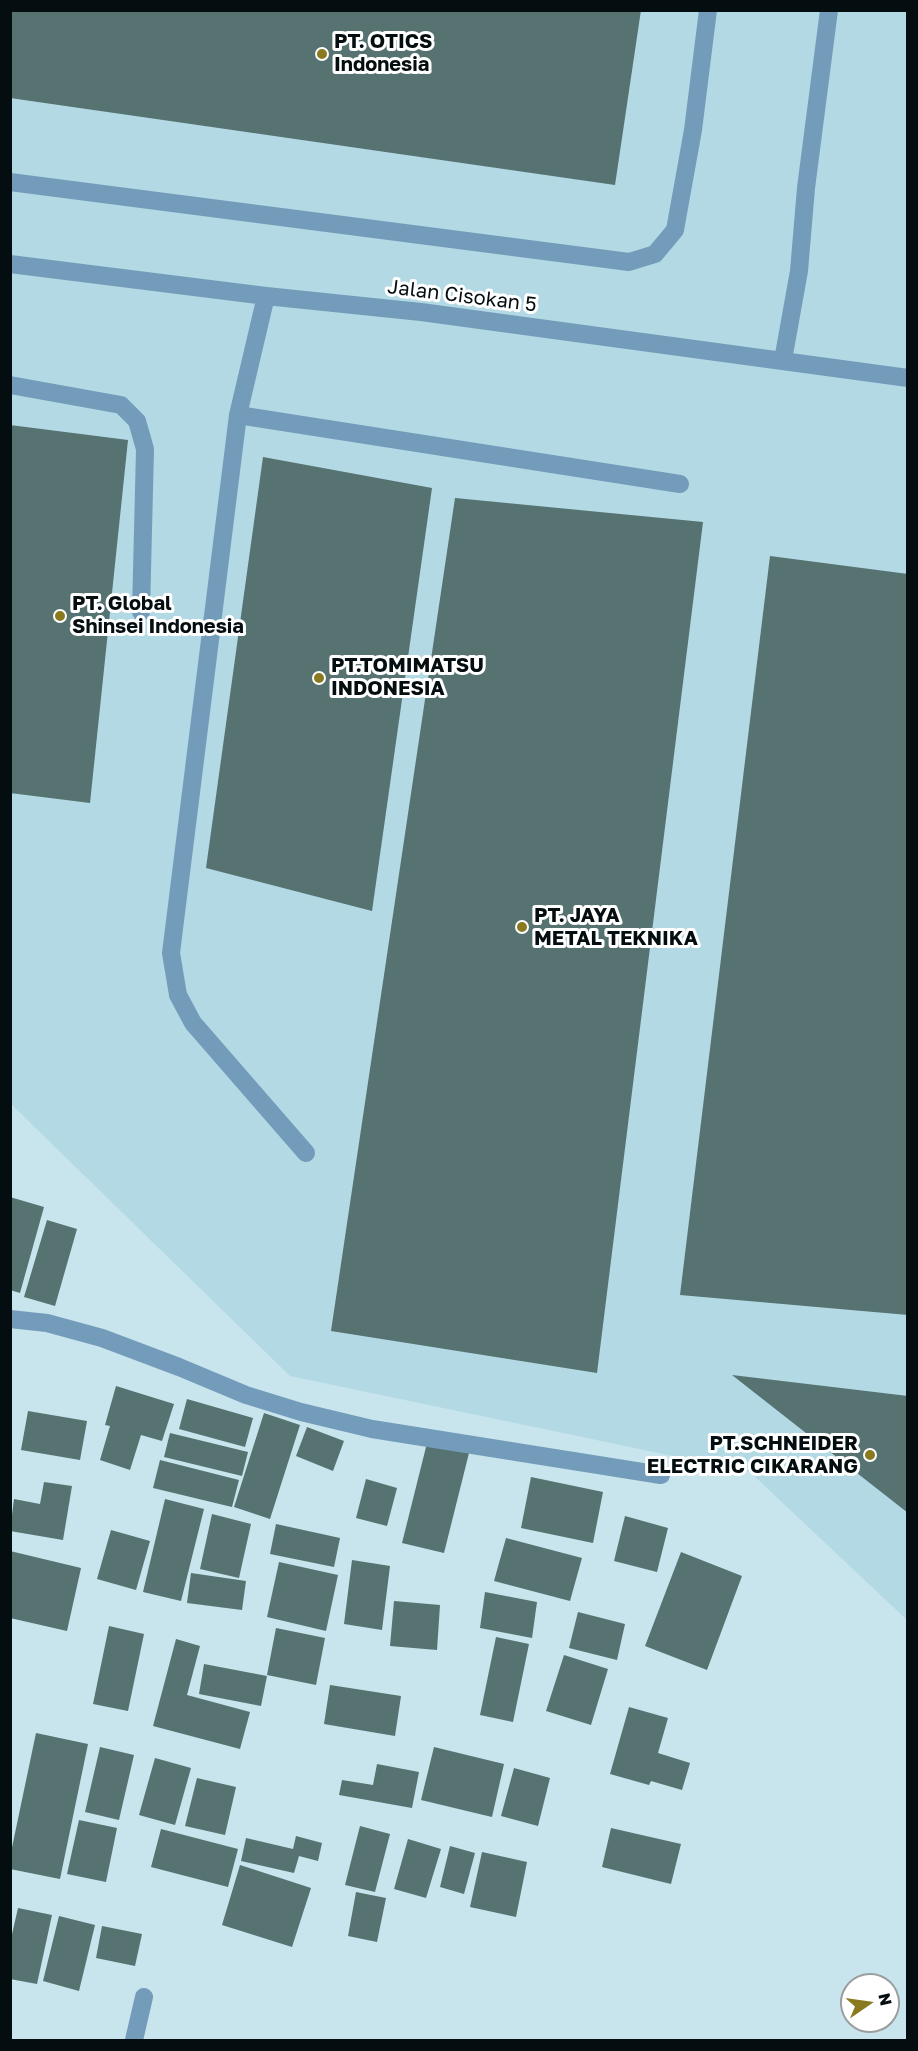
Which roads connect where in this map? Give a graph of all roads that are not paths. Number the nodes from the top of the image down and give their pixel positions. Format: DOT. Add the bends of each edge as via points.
graph roads {
  1 [pos="708,10"];
  2 [pos="829,10"];
  3 [pos="10,182"];
  4 [pos="10,264"];
  5 [pos="266,296"];
  6 [pos="783,360"];
  7 [pos="908,378"];
  8 [pos="10,385"];
  9 [pos="238,416"];
  10 [pos="680,484"];
  11 [pos="141,612"];
  12 [pos="306,1153"];
  13 [pos="10,1319"];
  14 [pos="661,1474"];
  15 [pos="144,1997"];
  16 [pos="134,2040"];
  1 -- 3 [label="street" via="675,230 655,254 628,262"];
  2 -- 6 [label="street" via="799,271"];
  4 -- 5 [label="street, Jalan Cisokan 5"];
  5 -- 6 [label="street, Jalan Cisokan 5" via="421,312"];
  5 -- 9 [label="street"];
  6 -- 7 [label="street, Jalan Cisokan 5"];
  8 -- 11 [label="street" via="121,405 137,420 145,449"];
  9 -- 10 [label="street"];
  9 -- 12 [label="street" via="171,953 178,995 193,1023"];
  13 -- 14 [label="street" via="47,1323 102,1338 246,1395 372,1429"];
  15 -- 16 [label="street"];
}
